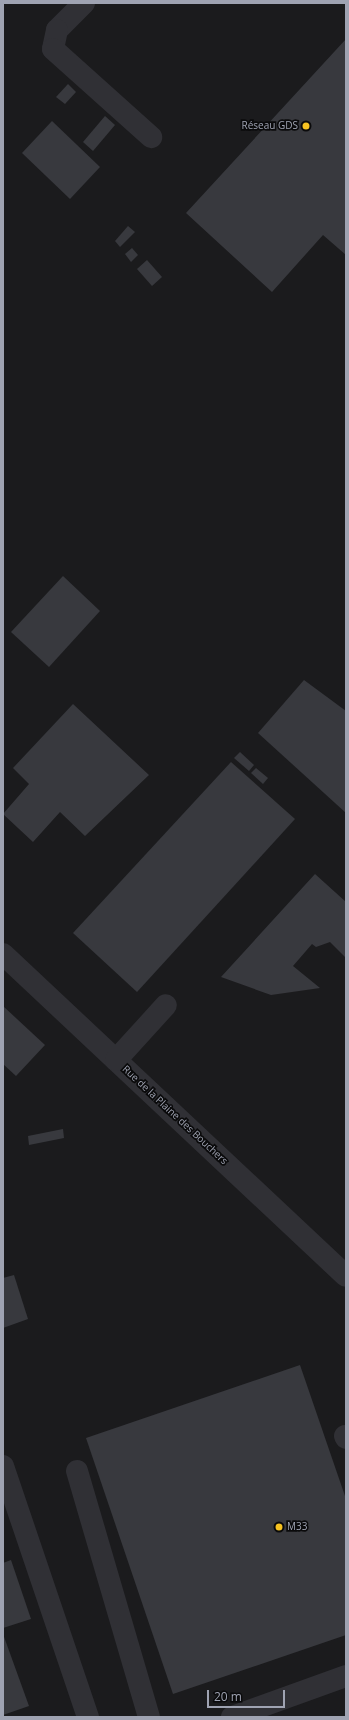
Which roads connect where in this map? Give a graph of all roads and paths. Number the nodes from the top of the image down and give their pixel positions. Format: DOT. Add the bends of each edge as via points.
graph roads {
  1 [pos="84,3"];
  2 [pos="151,137"];
  3 [pos="3,954"];
  4 [pos="166,1005"];
  5 [pos="116,1060"];
  6 [pos="346,1276"];
  7 [pos="3,1466"];
  8 [pos="77,1471"];
  9 [pos="346,1676"];
  10 [pos="88,1717"];
  11 [pos="149,1717"];
  12 [pos="232,1717"];
  1 -- 2 [label="street" via="57,30 53,49"];
  3 -- 5 [label="street, Rue de la Plaine des Bouchers"];
  4 -- 5 [label="street"];
  5 -- 6 [label="street, Rue de la Plaine des Bouchers"];
  7 -- 10 [label="street"];
  8 -- 11 [label="street"];
  9 -- 12 [label="street"];
}
